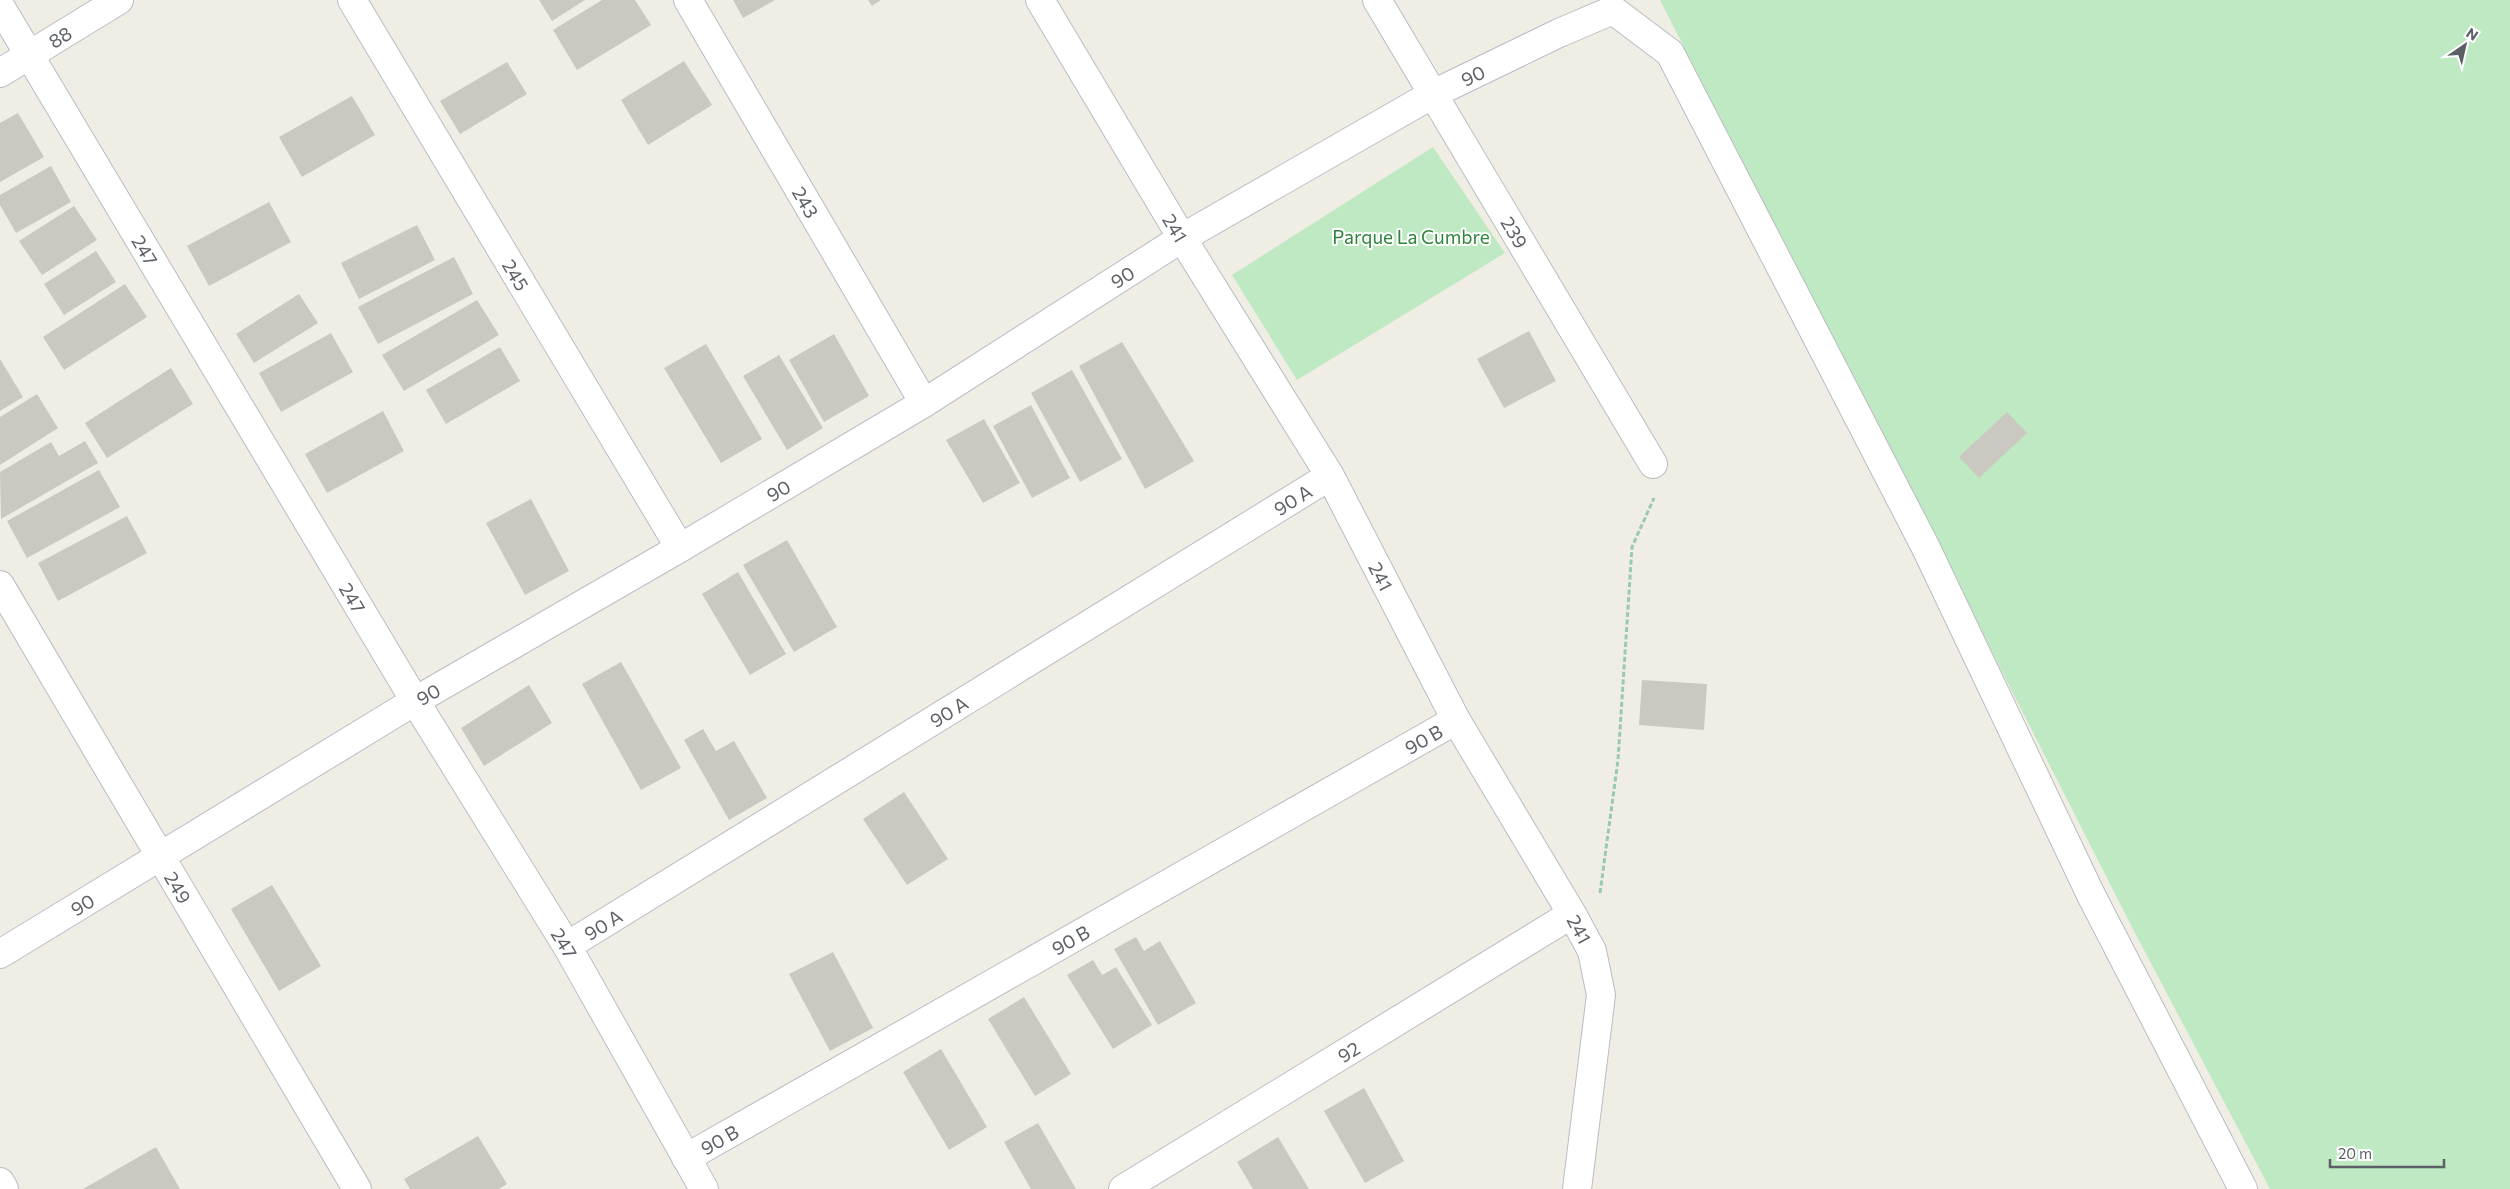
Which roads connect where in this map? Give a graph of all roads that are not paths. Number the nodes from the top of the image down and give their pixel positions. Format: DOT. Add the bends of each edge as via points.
graph roads {
  1 [pos="119,0"];
  2 [pos="352,0"];
  3 [pos="688,0"];
  4 [pos="1040,0"];
  5 [pos="1377,0"];
  6 [pos="0,6"];
  7 [pos="31,56"];
  8 [pos="0,72"];
  9 [pos="1433,94"];
  10 [pos="1182,238"];
  11 [pos="924,402"];
  12 [pos="1653,464"];
  13 [pos="1330,476"];
  14 [pos="680,548"];
  15 [pos="0,585"];
  16 [pos="415,701"];
  17 [pos="1456,720"];
  18 [pos="161,854"];
  19 [pos="1572,914"];
  20 [pos="567,946"];
  21 [pos="0,954"];
  22 [pos="686,1158"];
  23 [pos="0,1182"];
  24 [pos="4,1189"];
  25 [pos="357,1189"];
  26 [pos="704,1189"];
  27 [pos="1122,1189"];
  28 [pos="1577,1189"];
  29 [pos="2243,1189"];
  1 -- 7 [label="street, 88"];
  2 -- 14 [label="street, 245"];
  3 -- 11 [label="street, 243"];
  4 -- 10 [label="street, 241"];
  5 -- 9 [label="street, 239"];
  6 -- 7 [label="street, 247"];
  7 -- 8 [label="street, 88"];
  7 -- 16 [label="street, 247"];
  9 -- 10 [label="street, 90"];
  9 -- 12 [label="street, 239"];
  9 -- 29 [label="street, 90" via="1613,10 1670,53 1926,548 2091,895"];
  10 -- 11 [label="street, 90"];
  10 -- 13 [label="street, 241"];
  11 -- 14 [label="street, 90"];
  13 -- 17 [label="street, 241"];
  13 -- 20 [label="street, 90 A"];
  14 -- 16 [label="street, 90"];
  15 -- 18 [label="street, 249"];
  16 -- 18 [label="street, 90"];
  16 -- 20 [label="street, 247"];
  17 -- 19 [label="street, 241"];
  17 -- 22 [label="street, 90 B"];
  18 -- 21 [label="street, 90"];
  18 -- 25 [label="street, 249"];
  19 -- 27 [label="street, 92"];
  19 -- 28 [label="street, 241" via="1592,951 1601,995"];
  20 -- 22 [label="street, 247"];
  22 -- 26 [label="street, 247"];
  23 -- 24 [label="street"];
}
